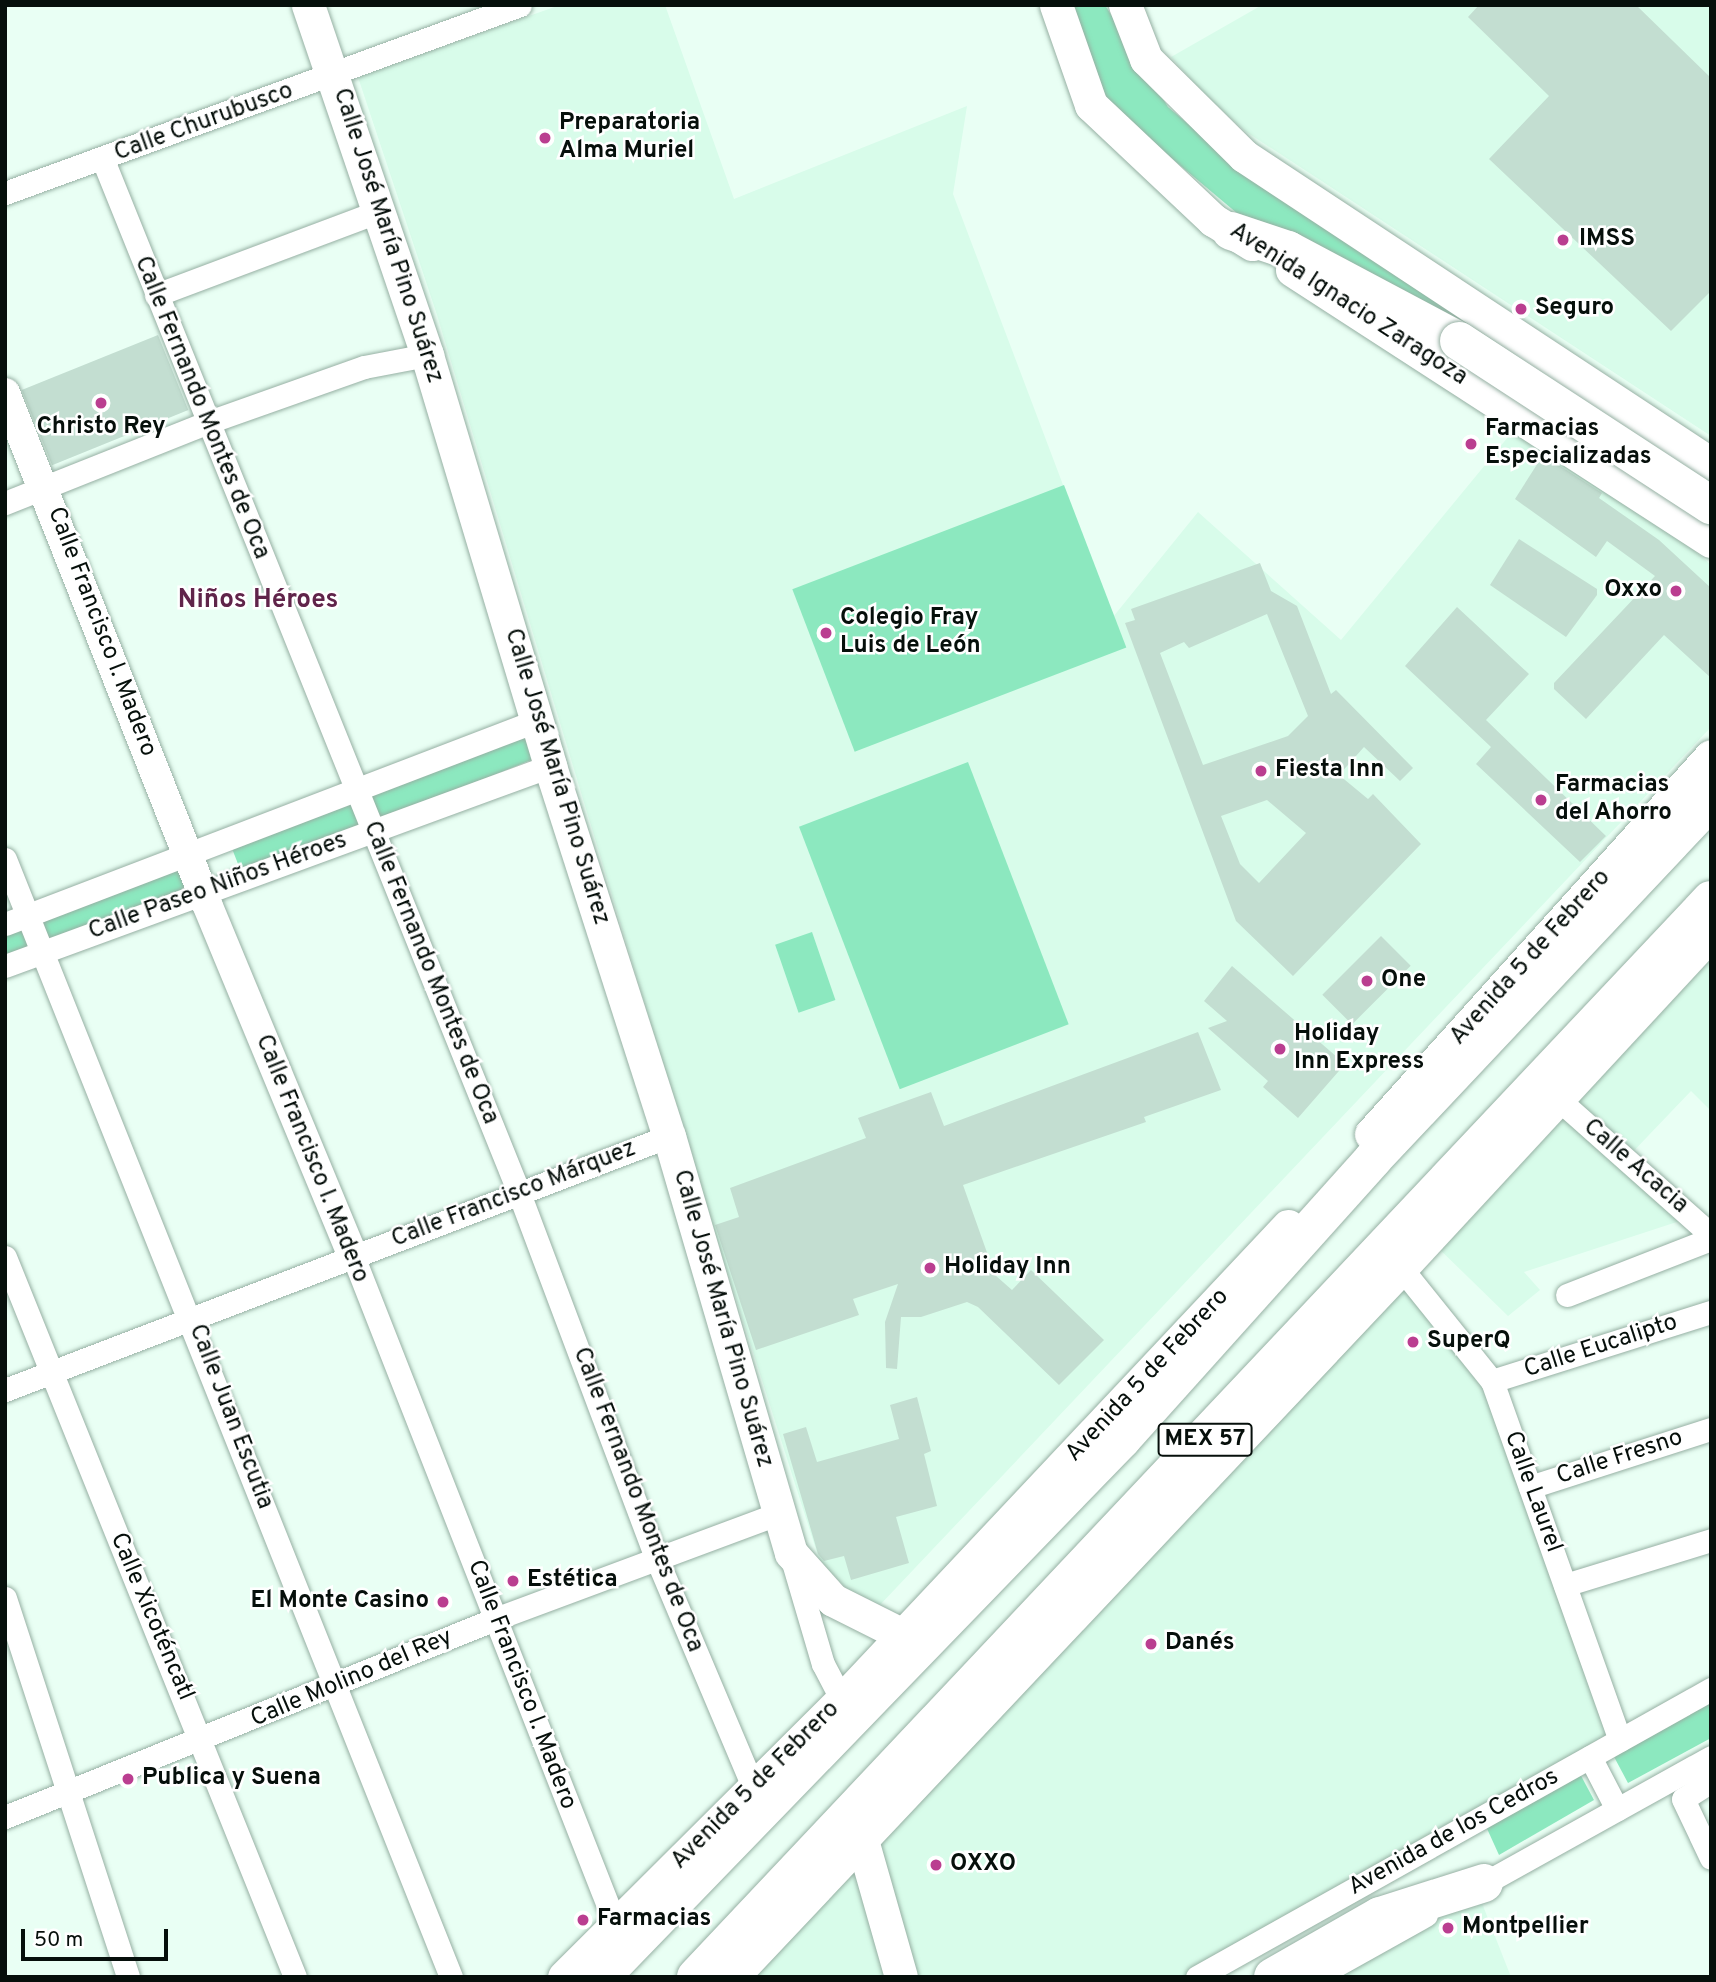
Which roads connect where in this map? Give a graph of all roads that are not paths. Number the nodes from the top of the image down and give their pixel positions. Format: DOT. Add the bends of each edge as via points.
graph roads {
  1 [pos="308,5"];
  2 [pos="520,5"];
  3 [pos="1056,5"];
  4 [pos="1125,5"];
  5 [pos="335,75"];
  6 [pos="103,160"];
  7 [pos="5,193"];
  8 [pos="379,211"];
  9 [pos="1231,230"];
  10 [pos="156,295"];
  11 [pos="1510,333"];
  12 [pos="427,355"];
  13 [pos="5,393"];
  14 [pos="1491,397"];
  15 [pos="206,423"];
  16 [pos="1711,464"];
  17 [pos="45,487"];
  18 [pos="5,503"];
  19 [pos="1711,505"];
  20 [pos="1711,541"];
  21 [pos="538,720"];
  22 [pos="1711,756"];
  23 [pos="550,766"];
  24 [pos="354,787"];
  25 [pos="1711,799"];
  26 [pos="372,831"];
  27 [pos="187,853"];
  28 [pos="5,859"];
  29 [pos="202,892"];
  30 [pos="1711,900"];
  31 [pos="29,915"];
  32 [pos="5,924"];
  33 [pos="1711,933"];
  34 [pos="43,952"];
  35 [pos="5,966"];
  36 [pos="1413,1088"];
  37 [pos="1558,1099"];
  38 [pos="669,1136"];
  39 [pos="519,1193"];
  40 [pos="1711,1237"];
  41 [pos="1268,1248"];
  42 [pos="353,1256"];
  43 [pos="5,1257"];
  44 [pos="1395,1275"];
  45 [pos="1567,1295"];
  46 [pos="1711,1312"];
  47 [pos="191,1318"];
  48 [pos="1224,1330"];
  49 [pos="49,1372"];
  50 [pos="1260,1381"];
  51 [pos="1492,1381"];
  52 [pos="5,1390"];
  53 [pos="1711,1429"];
  54 [pos="1122,1439"];
  55 [pos="1530,1487"];
  56 [pos="1042,1488"];
  57 [pos="1151,1496"];
  58 [pos="777,1514"];
  59 [pos="1711,1540"];
  60 [pos="791,1553"];
  61 [pos="656,1556"];
  62 [pos="1565,1585"];
  63 [pos="1084,1602"];
  64 [pos="6,1603"];
  65 [pos="495,1619"];
  66 [pos="903,1635"];
  67 [pos="336,1687"];
  68 [pos="1711,1689"];
  69 [pos="842,1700"];
  70 [pos="1620,1740"];
  71 [pos="202,1741"];
  72 [pos="1590,1757"];
  73 [pos="1711,1757"];
  74 [pos="1711,1781"];
  75 [pos="753,1787"];
  76 [pos="69,1791"];
  77 [pos="1617,1809"];
  78 [pos="5,1817"];
  79 [pos="862,1840"];
  80 [pos="1711,1858"];
  81 [pos="1484,1883"];
  82 [pos="615,1926"];
  83 [pos="583,1974"];
  84 [pos="123,1975"];
  85 [pos="295,1977"];
  86 [pos="451,1977"];
  87 [pos="696,1977"];
  88 [pos="732,1977"];
  89 [pos="901,1977"];
  90 [pos="1197,1977"];
  91 [pos="1273,1977"];
  92 [pos="1315,1977"];
  1 -- 5 [label="main road, Calle José María Pino Suárez"];
  2 -- 5 [label="street, Calle Churubusco"];
  3 -- 9 [label="main road, Avenida Ignacio Zaragoza" via="1091,105 1213,220"];
  4 -- 11 [label="main road" via="1146,59 1244,156"];
  5 -- 6 [label="street, Calle Churubusco"];
  5 -- 8 [label="main road, Calle José María Pino Suárez"];
  6 -- 7 [label="street, Calle Churubusco"];
  6 -- 10 [label="street, Calle Fernando Montes de Oca"];
  8 -- 10 [label="street"];
  8 -- 12 [label="main road, Calle José María Pino Suárez"];
  9 -- 14 [label="main road, Avenida Ignacio Zaragoza"];
  9 -- 19 [label="highway, bridge" via="1288,250 1407,311"];
  10 -- 15 [label="street, Calle Fernando Montes de Oca"];
  11 -- 14 [label="main road" via="1539,358 1544,367 1543,385 1530,401"];
  11 -- 16 [label="main road"];
  12 -- 15 [label="street" via="364,367"];
  12 -- 21 [label="main road, Calle José María Pino Suárez"];
  13 -- 17 [label="street, Calle Francisco I. Madero"];
  14 -- 20 [label="main road, Avenida Ignacio Zaragoza"];
  15 -- 17 [label="street"];
  15 -- 24 [label="street, Calle Fernando Montes de Oca"];
  17 -- 18 [label="street"];
  17 -- 27 [label="street, Calle Francisco I. Madero"];
  21 -- 23 [label="main road, Calle José María Pino Suárez"];
  21 -- 24 [label="street, Calle Paseo Niños Héroes"];
  22 -- 36 [label="main road, Avenida 5 de Febrero"];
  23 -- 26 [label="street, Calle Paseo Niños Héroes"];
  23 -- 38 [label="main road, Calle José María Pino Suárez"];
  24 -- 26 [label="street, Calle Fernando Montes de Oca"];
  24 -- 27 [label="street, Calle Paseo Niños Héroes"];
  25 -- 36 [label="main road" via="1503,1006"];
  25 -- 48 [label="highway, Avenida 5 de Febrero / MEX 57" via="1373,1160"];
  26 -- 29 [label="street, Calle Paseo Niños Héroes"];
  26 -- 39 [label="street, Calle Fernando Montes de Oca"];
  27 -- 29 [label="street, Calle Francisco I. Madero"];
  27 -- 31 [label="street, Calle Paseo Niños Héroes"];
  28 -- 31 [label="street, Calle Juan Escutia"];
  29 -- 34 [label="street, Calle Paseo Niños Héroes"];
  29 -- 42 [label="street, Calle Francisco I. Madero"];
  30 -- 50 [label="highway, MEX 57"];
  31 -- 32 [label="street, Calle Paseo Niños Héroes"];
  31 -- 34 [label="street, Calle Juan Escutia"];
  33 -- 37 [label="main road"];
  34 -- 35 [label="street, Calle Paseo Niños Héroes"];
  34 -- 47 [label="street, Calle Juan Escutia"];
  36 -- 41 [label="main road, Avenida 5 de Febrero"];
  37 -- 40 [label="street, Calle Acacia"];
  37 -- 44 [label="main road"];
  38 -- 39 [label="street, Calle Francisco Márquez"];
  38 -- 58 [label="main road, Calle José María Pino Suárez"];
  39 -- 42 [label="street, Calle Francisco Márquez"];
  39 -- 61 [label="street, Calle Fernando Montes de Oca"];
  40 -- 45 [label="street"];
  41 -- 48 [label="highway"];
  41 -- 56 [label="main road, Avenida 5 de Febrero"];
  42 -- 47 [label="street, Calle Francisco Márquez"];
  42 -- 65 [label="street, Calle Francisco I. Madero"];
  43 -- 49 [label="street, Calle Xicoténcatl"];
  44 -- 50 [label="highway"];
  44 -- 51 [label="street, Calle Laurel"];
  44 -- 63 [label="main road"];
  46 -- 51 [label="street, Calle Eucalipto"];
  47 -- 49 [label="street, Calle Francisco Márquez"];
  47 -- 67 [label="street, Calle Juan Escutia"];
  48 -- 54 [label="highway, Avenida 5 de Febrero / MEX 57"];
  49 -- 52 [label="street, Calle Francisco Márquez"];
  49 -- 71 [label="street, Calle Xicoténcatl"];
  50 -- 57 [label="highway, MEX 57"];
  51 -- 55 [label="street, Calle Laurel"];
  53 -- 55 [label="street, Calle Fresno"];
  54 -- 56 [label="highway"];
  54 -- 83 [label="highway, Avenida 5 de Febrero / MEX 57"];
  55 -- 62 [label="street, Calle Laurel"];
  56 -- 66 [label="main road, Avenida 5 de Febrero"];
  57 -- 63 [label="highway"];
  57 -- 87 [label="highway, MEX 57"];
  58 -- 60 [label="main road, Calle José María Pino Suárez"];
  58 -- 61 [label="street, Calle Molino del Rey"];
  59 -- 62 [label="street"];
  60 -- 66 [label="main road, Calle José María Pino Suárez" via="834,1600"];
  60 -- 69 [label="street, Calle José María Pino Suárez" via="823,1664"];
  61 -- 65 [label="street, Calle Molino del Rey"];
  61 -- 75 [label="street, Calle Fernando Montes de Oca"];
  62 -- 70 [label="street, Calle Laurel"];
  63 -- 79 [label="main road"];
  64 -- 76 [label="street"];
  65 -- 67 [label="street, Calle Molino del Rey"];
  65 -- 82 [label="street, Calle Francisco I. Madero"];
  66 -- 69 [label="main road, Avenida 5 de Febrero"];
  66 -- 83 [label="main road" via="843,1709"];
  67 -- 71 [label="street, Calle Molino del Rey"];
  67 -- 86 [label="street, Calle Juan Escutia"];
  68 -- 70 [label="street, Avenida de los Cedros"];
  69 -- 75 [label="main road, Avenida 5 de Febrero"];
  70 -- 72 [label="street, Avenida de los Cedros"];
  71 -- 76 [label="street, Calle Molino del Rey"];
  71 -- 85 [label="street, Calle Xicoténcatl"];
  72 -- 77 [label="street"];
  72 -- 90 [label="street, Avenida de los Cedros"];
  73 -- 77 [label="street"];
  74 -- 80 [label="street" via="1683,1799"];
  75 -- 82 [label="main road, Avenida 5 de Febrero"];
  76 -- 78 [label="street, Calle Molino del Rey"];
  76 -- 84 [label="street"];
  77 -- 81 [label="street"];
  79 -- 88 [label="main road"];
  79 -- 89 [label="main road"];
  81 -- 91 [label="highway" via="1380,1916"];
  81 -- 92 [label="street"];
  82 -- 83 [label="main road, Avenida 5 de Febrero"];
}
